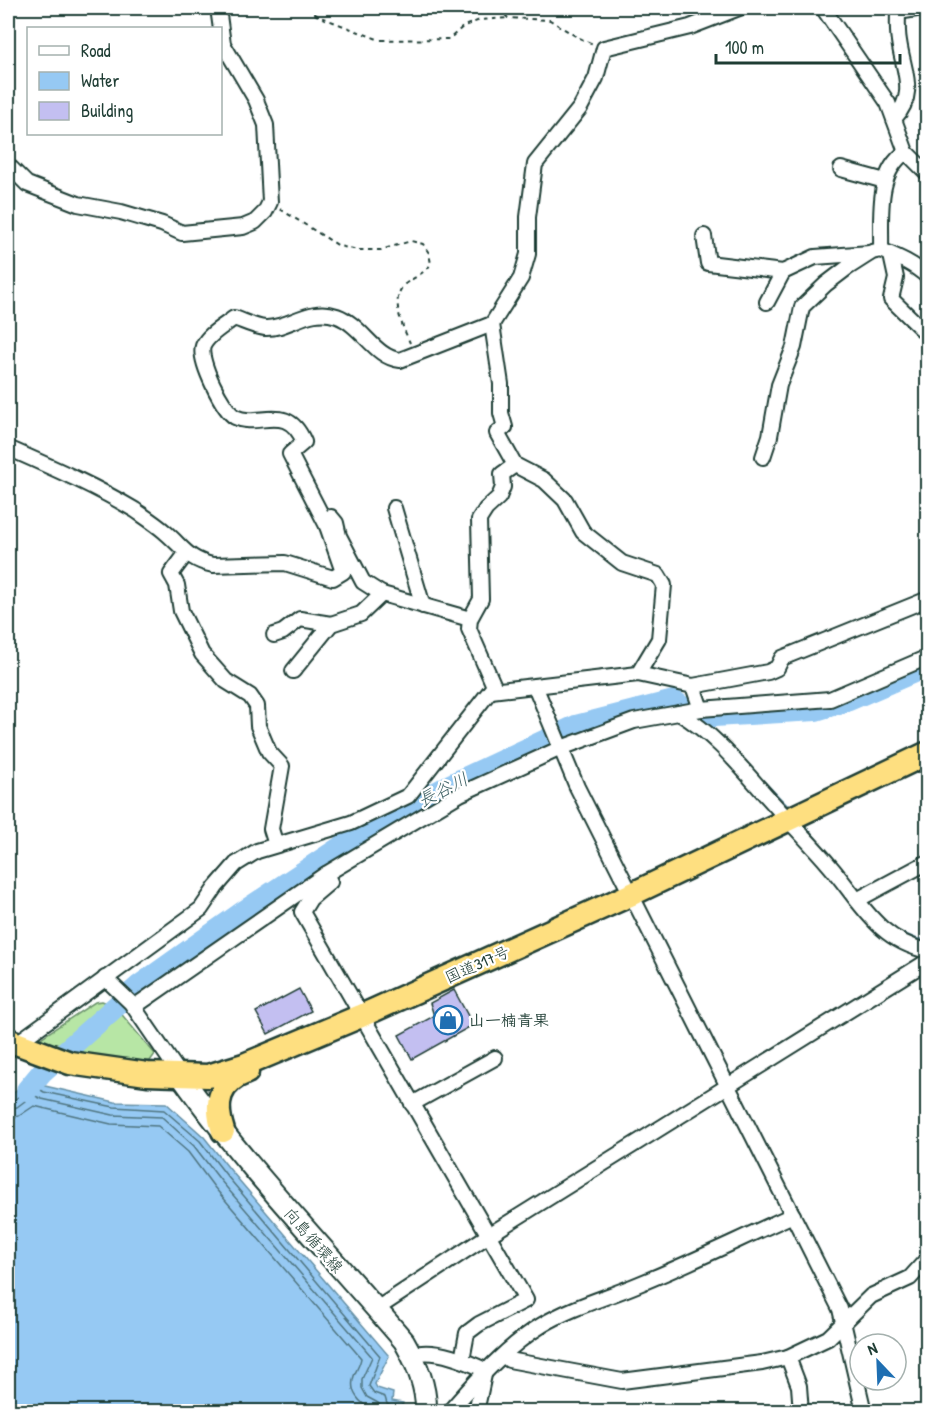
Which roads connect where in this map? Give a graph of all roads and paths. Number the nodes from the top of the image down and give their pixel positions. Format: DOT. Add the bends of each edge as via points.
graph roads {
  1 [pos="218,8"];
  2 [pos="307,8"];
  3 [pos="499,8"];
  4 [pos="739,8"];
  5 [pos="823,8"];
  6 [pos="923,8"];
  7 [pos="898,10"];
  8 [pos="508,18"];
  9 [pos="221,27"];
  10 [pos="222,37"];
  11 [pos="604,48"];
  12 [pos="894,119"];
  13 [pos="906,152"];
  14 [pos="8,165"];
  15 [pos="841,169"];
  16 [pos="927,174"];
  17 [pos="885,181"];
  18 [pos="270,202"];
  19 [pos="704,236"];
  20 [pos="882,252"];
  21 [pos="783,272"];
  22 [pos="927,277"];
  23 [pos="767,302"];
  24 [pos="492,324"];
  25 [pos="927,335"];
  26 [pos="415,355"];
  27 [pos="8,448"];
  28 [pos="763,457"];
  29 [pos="515,465"];
  30 [pos="394,508"];
  31 [pos="327,526"];
  32 [pos="186,554"];
  33 [pos="382,594"];
  34 [pos="927,599"];
  35 [pos="423,606"];
  36 [pos="470,619"];
  37 [pos="331,624"];
  38 [pos="274,635"];
  39 [pos="927,657"];
  40 [pos="293,670"];
  41 [pos="638,674"];
  42 [pos="535,686"];
  43 [pos="693,686"];
  44 [pos="491,691"];
  45 [pos="701,709"];
  46 [pos="679,713"];
  47 [pos="560,745"];
  48 [pos="927,753"];
  49 [pos="788,819"];
  50 [pos="276,845"];
  51 [pos="927,862"];
  52 [pos="326,874"];
  53 [pos="630,895"];
  54 [pos="857,900"];
  55 [pos="927,951"];
  56 [pos="927,961"];
  57 [pos="107,980"];
  58 [pos="132,1005"];
  59 [pos="361,1016"];
  60 [pos="17,1044"];
  61 [pos="495,1058"];
  62 [pos="181,1076"];
  63 [pos="728,1086"];
  64 [pos="412,1104"];
  65 [pos="223,1131"];
  66 [pos="793,1215"];
  67 [pos="489,1235"];
  68 [pos="927,1258"];
  69 [pos="375,1310"];
  70 [pos="843,1323"];
  71 [pos="412,1355"];
  72 [pos="504,1355"];
  73 [pos="788,1357"];
  74 [pos="462,1360"];
  75 [pos="485,1370"];
  76 [pos="426,1412"];
  77 [pos="449,1412"];
  78 [pos="476,1412"];
  79 [pos="801,1412"];
  80 [pos="864,1412"];
  1 -- 9 [label="street"];
  2 -- 8 [label="path" via="380,40 449,39 464,26 480,20"];
  3 -- 8 [label="path"];
  4 -- 11 [label="street" via="690,27"];
  5 -- 12 [label="street" via="888,103"];
  6 -- 7 [label="street"];
  7 -- 12 [label="street" via="898,41 907,78 907,97"];
  8 -- 11 [label="path" via="550,20 577,38"];
  10 -- 18 [label="street" via="266,125"];
  11 -- 24 [label="street" via="596,78 580,108 535,164 528,254 521,278"];
  12 -- 13 [label="street"];
  13 -- 16 [label="street"];
  13 -- 17 [label="street"];
  14 -- 18 [label="street" via="27,184 78,204 121,212 182,233 243,227 255,222"];
  15 -- 17 [label="street"];
  17 -- 20 [label="street"];
  18 -- 26 [label="path" via="339,246 381,250 411,241 423,244 431,264 399,293 401,321"];
  19 -- 21 [label="street" via="708,263"];
  20 -- 21 [label="street" via="815,256"];
  20 -- 22 [label="street" via="906,261"];
  20 -- 25 [label="street" via="896,278 891,299"];
  20 -- 28 [label="street" via="826,284 802,307"];
  21 -- 23 [label="street"];
  24 -- 26 [label="street"];
  24 -- 29 [label="street" via="505,427 497,433"];
  26 -- 31 [label="street" via="388,359 358,329 337,316 319,314 264,328 234,318 210,336 203,347 204,362 226,409 236,417 290,422 299,431 304,441 290,454"];
  27 -- 32 [label="street" via="136,511 166,532"];
  29 -- 36 [label="street" via="502,474 499,497 478,520 482,599"];
  29 -- 41 [label="street" via="544,480 565,500 583,532 622,563 658,575 664,585 659,639"];
  30 -- 35 [label="street"];
  31 -- 32 [label="street" via="343,572 333,578 285,563 213,565"];
  31 -- 33 [label="street" via="331,517 363,582"];
  32 -- 50 [label="street" via="171,574 182,611 202,654 226,681 250,696 257,706 258,726 269,752 282,766 271,828"];
  33 -- 35 [label="street"];
  33 -- 37 [label="street" via="361,614"];
  34 -- 43 [label="street" via="782,658 777,668 768,672"];
  35 -- 36 [label="street"];
  36 -- 44 [label="street" via="469,628 494,686"];
  37 -- 38 [label="street" via="300,619"];
  37 -- 40 [label="street"];
  39 -- 45 [label="street" via="830,699"];
  41 -- 42 [label="street"];
  41 -- 43 [label="street"];
  42 -- 44 [label="street"];
  42 -- 47 [label="street"];
  43 -- 45 [label="street"];
  44 -- 50 [label="street" via="408,796 351,823"];
  45 -- 46 [label="street"];
  46 -- 47 [label="street" via="634,721"];
  46 -- 49 [label="street" via="719,743"];
  47 -- 52 [label="street" via="460,794"];
  47 -- 53 [label="street"];
  48 -- 49 [label="highway, 国道317号"];
  49 -- 53 [label="highway, 国道317号"];
  49 -- 54 [label="street"];
  50 -- 57 [label="street" via="236,864 201,909"];
  51 -- 54 [label="street"];
  52 -- 58 [label="street"];
  52 -- 59 [label="street" via="330,882 310,899 302,912"];
  53 -- 59 [label="highway, 国道317号"];
  53 -- 63 [label="street"];
  54 -- 55 [label="street" via="871,920 891,935 912,948"];
  56 -- 63 [label="street"];
  57 -- 58 [label="street"];
  57 -- 60 [label="street"];
  58 -- 62 [label="street"];
  59 -- 62 [label="highway, 国道317号" via="244,1065 208,1076"];
  59 -- 64 [label="street"];
  59 -- 65 [label="highway" via="304,1047 234,1077 225,1086 218,1105"];
  60 -- 62 [label="highway, 国道317号" via="70,1063"];
  61 -- 64 [label="street"];
  62 -- 65 [label="main road, 向島循環線"];
  63 -- 66 [label="street"];
  63 -- 67 [label="street"];
  64 -- 67 [label="street"];
  65 -- 69 [label="main road, 向島循環線"];
  66 -- 70 [label="street" via="840,1309"];
  66 -- 72 [label="street" via="622,1292 588,1302 542,1325"];
  67 -- 69 [label="street"];
  67 -- 74 [label="street" via="526,1300 467,1333"];
  68 -- 70 [label="street" via="910,1278 871,1296"];
  69 -- 71 [label="main road, 向島循環線"];
  70 -- 73 [label="street" via="828,1338"];
  70 -- 80 [label="street"];
  71 -- 74 [label="street" via="420,1352"];
  71 -- 76 [label="main road, 向島循環線" via="424,1387"];
  72 -- 73 [label="street" via="509,1360 622,1381"];
  72 -- 75 [label="street"];
  73 -- 79 [label="street" via="799,1386"];
  74 -- 75 [label="street"];
  75 -- 77 [label="street"];
  75 -- 78 [label="street"];
}
